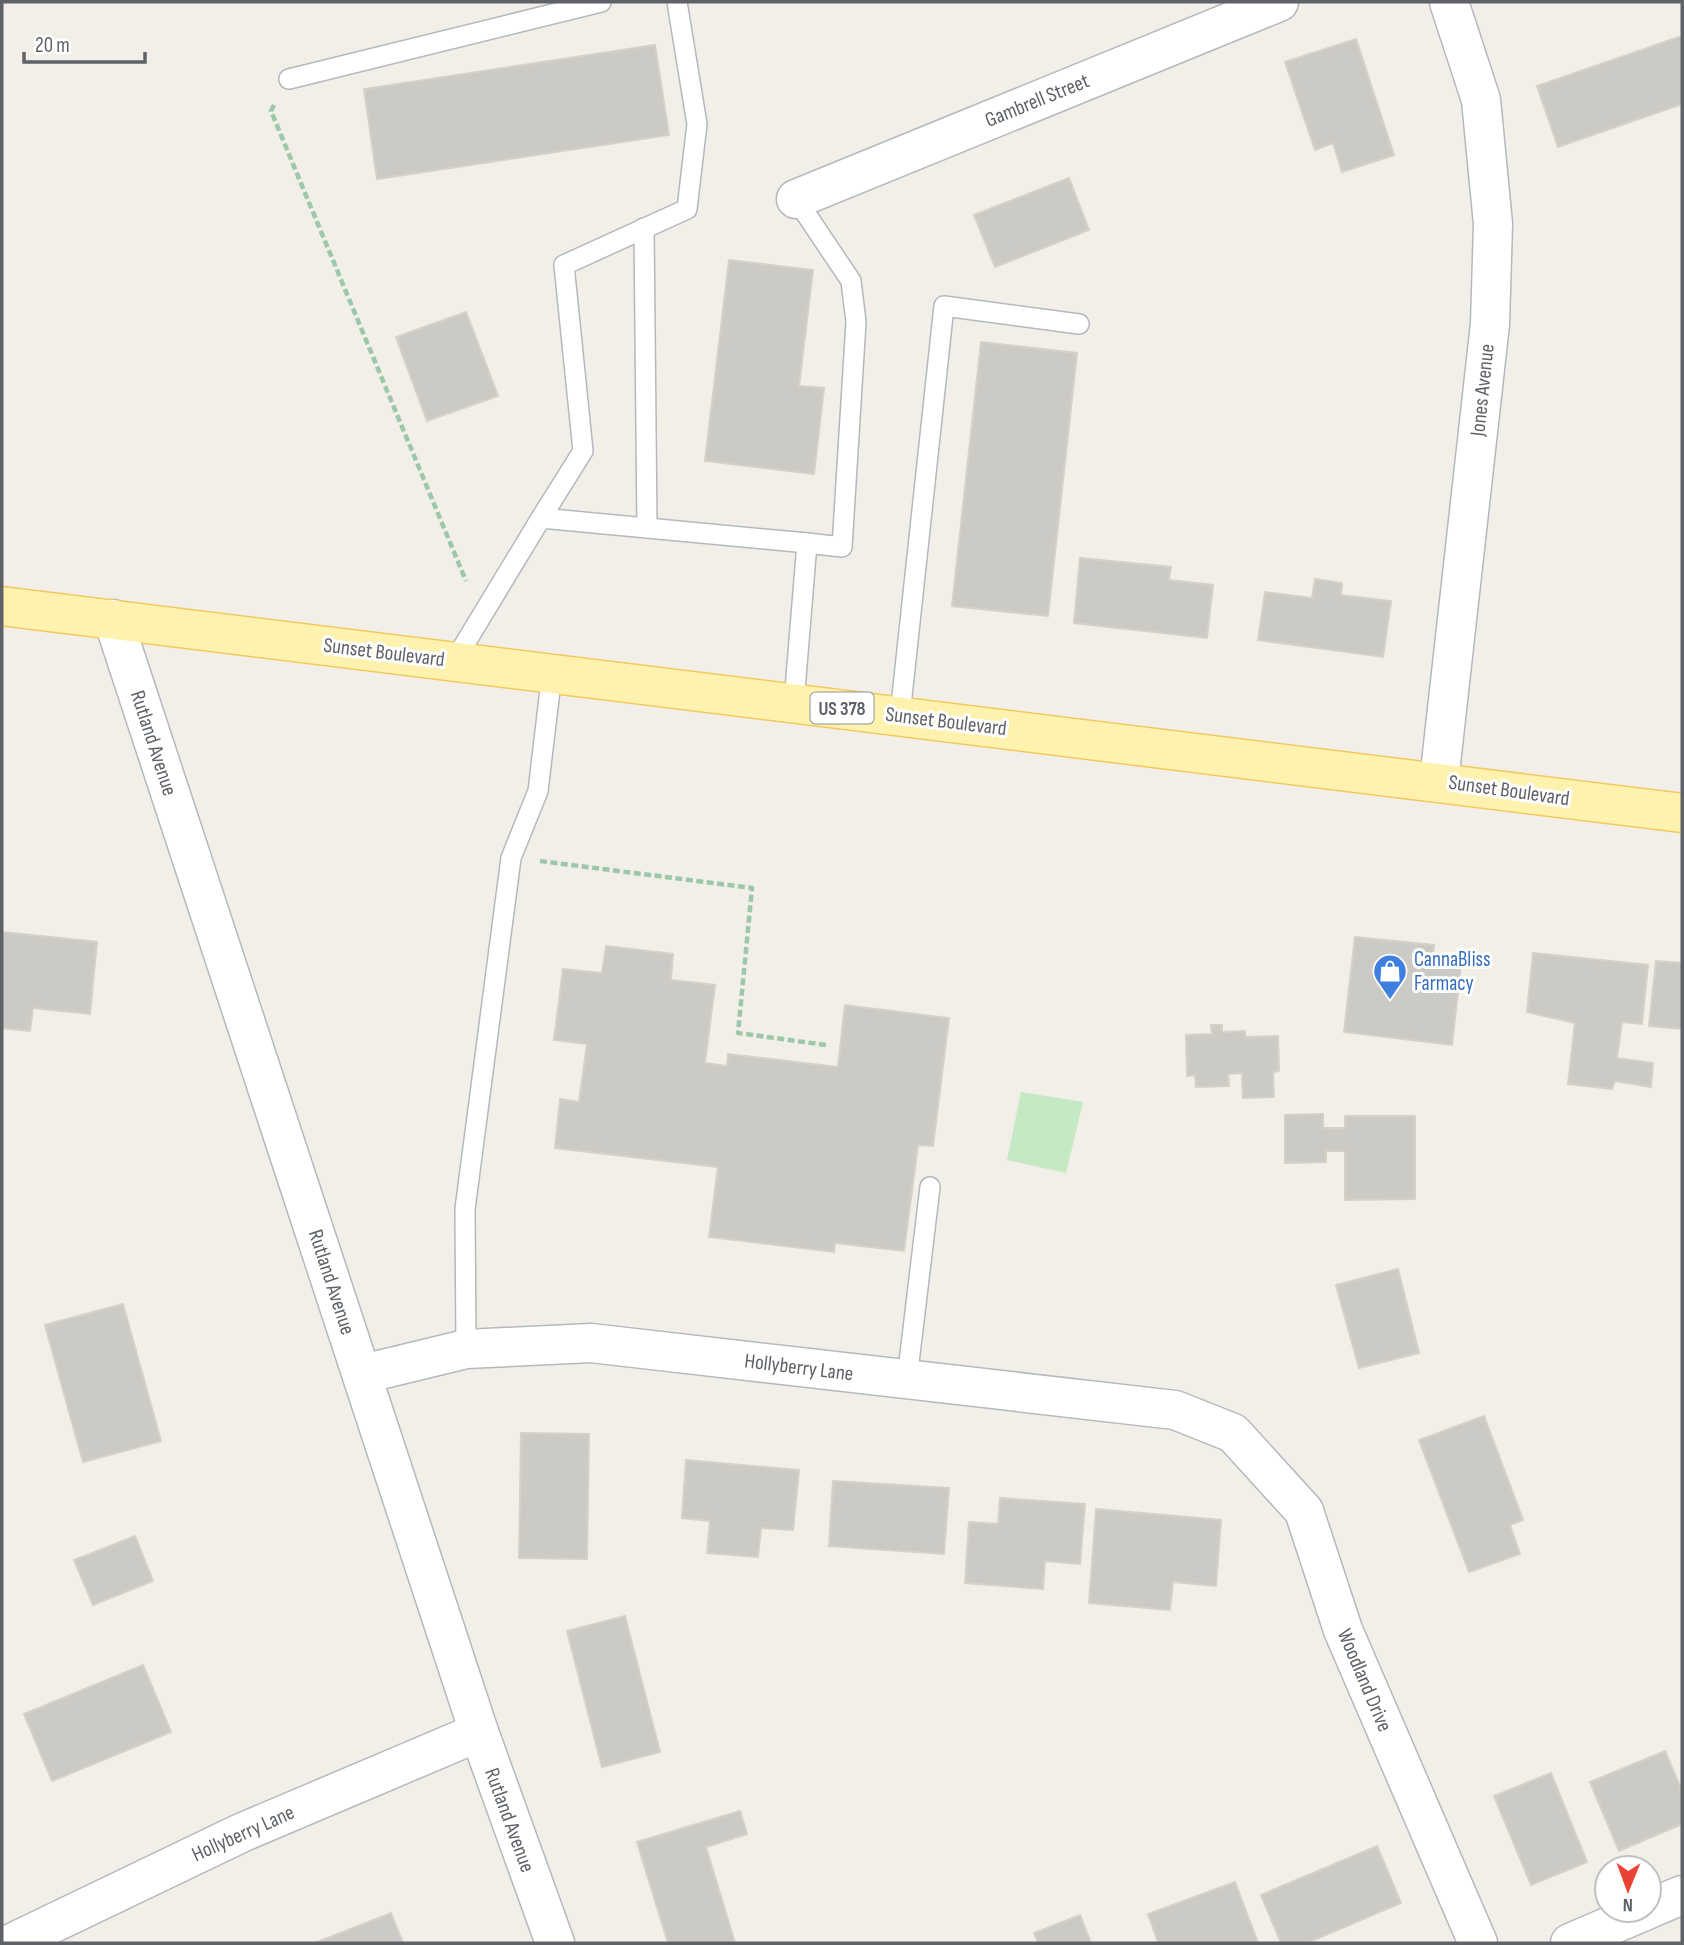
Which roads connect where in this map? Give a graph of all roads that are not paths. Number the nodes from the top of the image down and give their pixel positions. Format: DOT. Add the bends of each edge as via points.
graph roads {
  1 [pos="601,2"];
  2 [pos="677,2"];
  3 [pos="1279,2"];
  4 [pos="1449,2"];
  5 [pos="289,79"];
  6 [pos="796,199"];
  7 [pos="644,228"];
  8 [pos="1079,324"];
  9 [pos="541,518"];
  10 [pos="647,527"];
  11 [pos="807,543"];
  12 [pos="2,606"];
  13 [pos="113,619"];
  14 [pos="455,660"];
  15 [pos="552,673"];
  16 [pos="794,702"];
  17 [pos="900,715"];
  18 [pos="1439,781"];
  19 [pos="1682,813"];
  20 [pos="930,1187"];
  21 [pos="466,1349"];
  22 [pos="363,1374"];
  23 [pos="907,1379"];
  24 [pos="1233,1433"];
  25 [pos="479,1732"];
  26 [pos="1682,1895"];
  27 [pos="1663,1903"];
  28 [pos="1615,1924"];
  29 [pos="12,1943"];
  30 [pos="555,1943"];
  31 [pos="1478,1943"];
  32 [pos="1571,1943"];
  1 -- 5 [label="lane"];
  2 -- 7 [label="lane" via="698,124 687,209"];
  3 -- 6 [label="street, Gambrell Street"];
  4 -- 18 [label="street, Jones Avenue" via="1481,100 1493,224 1489,324"];
  6 -- 11 [label="lane" via="851,281 856,322 842,547"];
  7 -- 9 [label="lane" via="564,265 583,451"];
  7 -- 10 [label="lane"];
  8 -- 17 [label="lane" via="944,306"];
  9 -- 10 [label="lane"];
  9 -- 14 [label="lane"];
  10 -- 11 [label="lane"];
  11 -- 16 [label="lane"];
  12 -- 13 [label="main road, Sunset Boulevard / US 378"];
  13 -- 14 [label="main road, Sunset Boulevard / US 378"];
  13 -- 22 [label="street, Rutland Avenue"];
  14 -- 15 [label="main road, Sunset Boulevard / US 378"];
  15 -- 16 [label="main road, Sunset Boulevard / US 378"];
  15 -- 21 [label="lane" via="538,791 511,858 465,1209"];
  16 -- 17 [label="main road, Sunset Boulevard / US 378"];
  17 -- 18 [label="main road, Sunset Boulevard / US 378"];
  18 -- 19 [label="main road, Sunset Boulevard / US 378"];
  20 -- 23 [label="lane"];
  21 -- 22 [label="street, Hollyberry Lane"];
  21 -- 23 [label="street, Hollyberry Lane" via="592,1343"];
  22 -- 25 [label="street, Rutland Avenue"];
  23 -- 24 [label="street, Hollyberry Lane" via="1175,1410"];
  24 -- 31 [label="street, Woodland Drive" via="1304,1511 1343,1630"];
  25 -- 29 [label="street, Hollyberry Lane" via="241,1833"];
  25 -- 30 [label="street, Rutland Avenue"];
  26 -- 27 [label="street"];
  28 -- 32 [label="street"];
}
